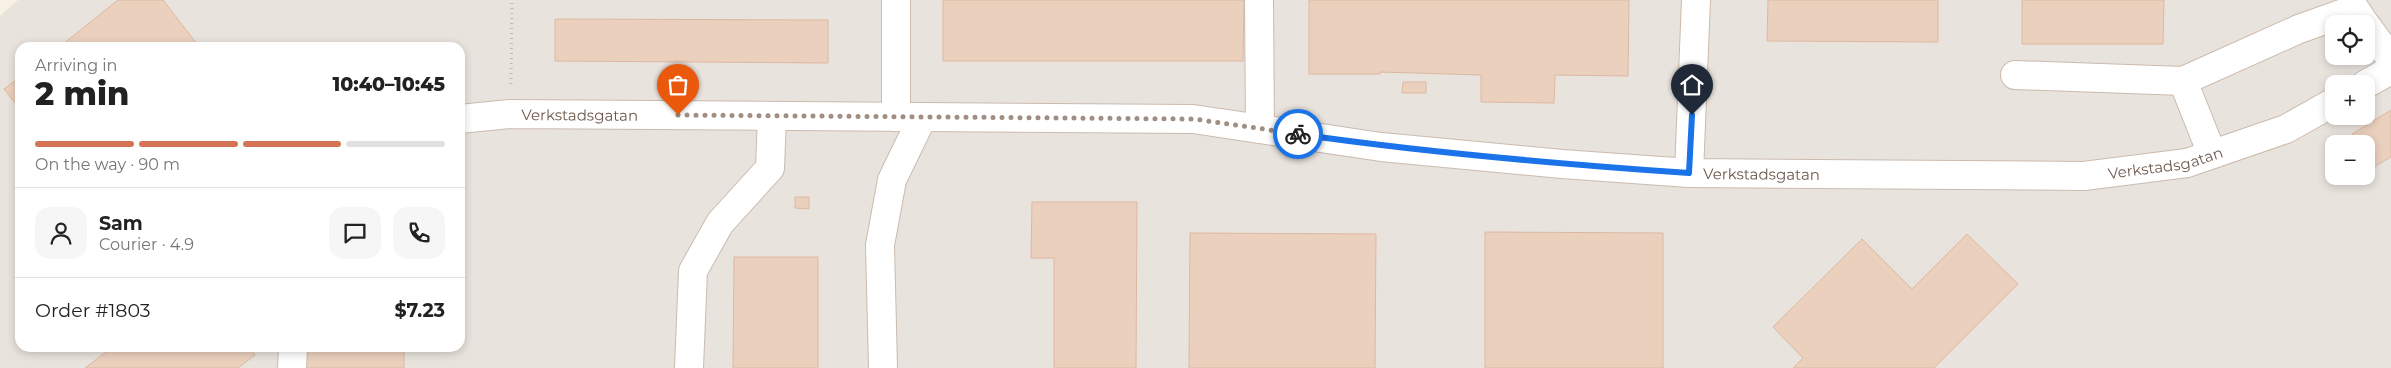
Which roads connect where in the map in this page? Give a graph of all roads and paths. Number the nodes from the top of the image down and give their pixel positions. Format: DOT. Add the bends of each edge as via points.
graph roads {
  1 [pos="512,0"];
  2 [pos="896,0"];
  3 [pos="1259,0"];
  4 [pos="1696,0"];
  5 [pos="2364,14"];
  6 [pos="2391,59"];
  7 [pos="2391,70"];
  8 [pos="2015,75"];
  9 [pos="2375,79"];
  10 [pos="2183,81"];
  11 [pos="2325,107"];
  12 [pos="510,114"];
  13 [pos="772,116"];
  14 [pos="465,118"];
  15 [pos="909,118"];
  16 [pos="1260,129"];
  17 [pos="2212,154"];
  18 [pos="1689,173"];
  19 [pos="293,352"];
  20 [pos="292,368"];
  21 [pos="688,368"];
  22 [pos="883,368"];
  1 -- 12 [label="path"];
  2 -- 15 [label="street"];
  3 -- 16 [label="street"];
  4 -- 18 [label="street"];
  5 -- 6 [label="street"];
  5 -- 10 [label="street" via="2299,29"];
  7 -- 9 [label="street"];
  8 -- 10 [label="street"];
  10 -- 17 [label="street"];
  11 -- 17 [label="street, Verkstadsgatan" via="2286,129"];
  12 -- 13 [label="street, Verkstadsgatan"];
  12 -- 14 [label="street, Verkstadsgatan"];
  13 -- 15 [label="street, Verkstadsgatan"];
  13 -- 21 [label="street" via="770,168 720,223 693,271"];
  15 -- 16 [label="street, Verkstadsgatan" via="1194,119"];
  15 -- 22 [label="street" via="892,180 880,245"];
  16 -- 18 [label="street, Verkstadsgatan" via="1390,148"];
  17 -- 18 [label="street, Verkstadsgatan" via="2186,163 2084,176"];
  19 -- 20 [label="street"];
}
